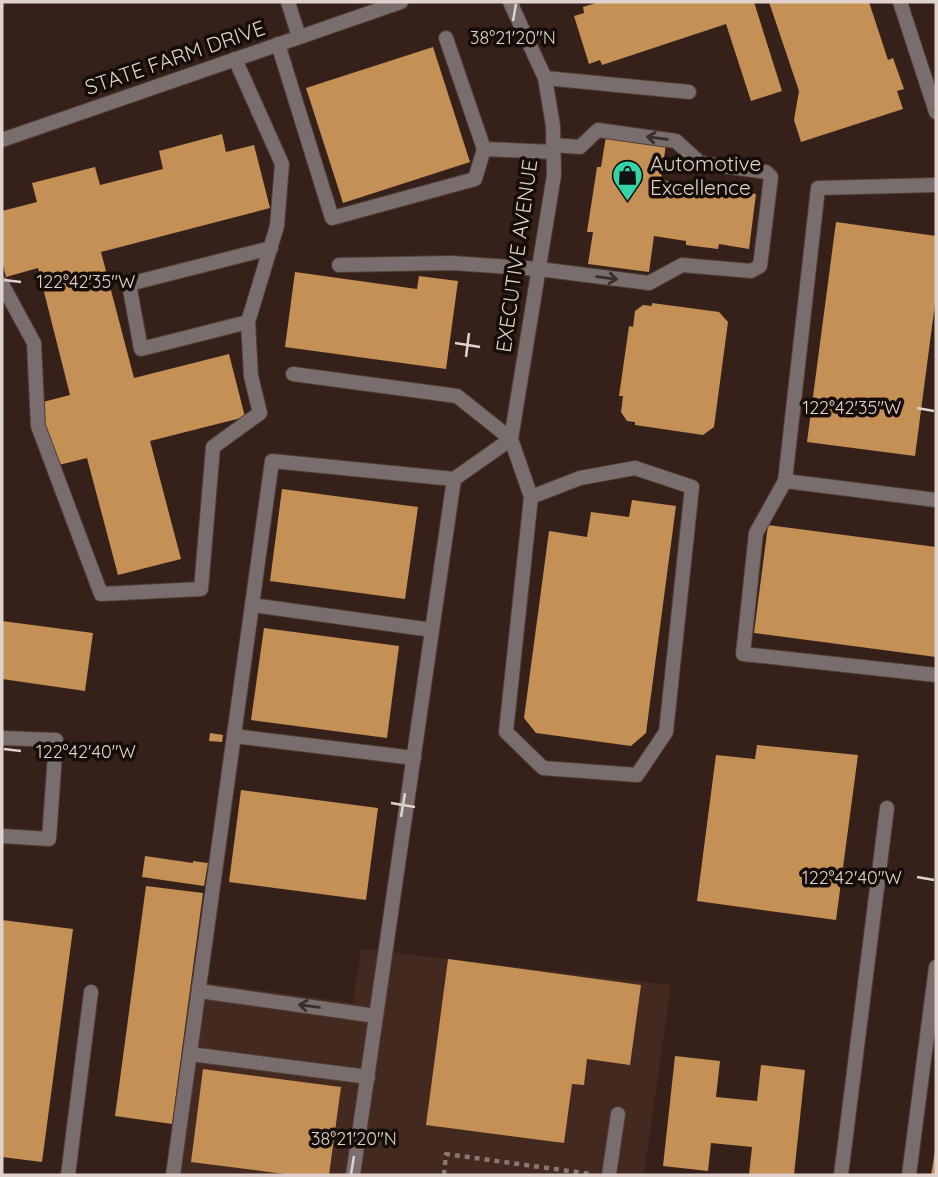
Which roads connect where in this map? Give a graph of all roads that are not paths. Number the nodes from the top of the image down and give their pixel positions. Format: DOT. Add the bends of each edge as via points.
graph roads {
  1 [pos="288,2"];
  2 [pos="401,2"];
  3 [pos="510,2"];
  4 [pos="900,2"];
  5 [pos="299,37"];
  6 [pos="446,38"];
  7 [pos="278,44"];
  8 [pos="235,59"];
  9 [pos="545,78"];
  10 [pos="690,92"];
  11 [pos="936,112"];
  12 [pos="2,140"];
  13 [pos="553,148"];
  14 [pos="484,149"];
  15 [pos="936,185"];
  16 [pos="271,248"];
  17 [pos="339,265"];
  18 [pos="539,270"];
  19 [pos="2,284"];
  20 [pos="248,322"];
  21 [pos="293,374"];
  22 [pos="511,439"];
  23 [pos="454,480"];
  24 [pos="785,481"];
  25 [pos="531,497"];
  26 [pos="936,500"];
  27 [pos="252,605"];
  28 [pos="432,631"];
  29 [pos="936,675"];
  30 [pos="234,736"];
  31 [pos="2,738"];
  32 [pos="414,758"];
  33 [pos="887,808"];
  34 [pos="2,836"];
  35 [pos="936,967"];
  36 [pos="198,991"];
  37 [pos="91,992"];
  38 [pos="376,1016"];
  39 [pos="190,1054"];
  40 [pos="368,1077"];
  41 [pos="618,1114"];
  42 [pos="68,1175"];
  43 [pos="173,1175"];
  44 [pos="353,1175"];
  45 [pos="608,1175"];
  46 [pos="841,1175"];
  47 [pos="909,1175"];
  1 -- 5 [label="street"];
  2 -- 5 [label="street, STATE FARM DRIVE"];
  3 -- 9 [label="street, EXECUTIVE AVENUE"];
  4 -- 11 [label="street"];
  5 -- 7 [label="street, STATE FARM DRIVE"];
  6 -- 14 [label="street"];
  7 -- 8 [label="street, STATE FARM DRIVE"];
  7 -- 14 [label="street" via="332,218 475,179"];
  8 -- 12 [label="street, STATE FARM DRIVE"];
  8 -- 16 [label="street" via="282,164"];
  9 -- 10 [label="street"];
  9 -- 13 [label="street, EXECUTIVE AVENUE"];
  13 -- 14 [label="street"];
  13 -- 18 [label="street, EXECUTIVE AVENUE" via="554,175"];
  18 -- 13 [label="street, one-way" via="649,283 682,265 751,271 760,266 771,177 766,172 700,163 676,141 598,130 580,146"];
  15 -- 24 [label="street" via="818,188"];
  16 -- 20 [label="street"];
  16 -- 20 [label="street" via="129,284 141,349"];
  17 -- 18 [label="street" via="452,263"];
  18 -- 22 [label="street, EXECUTIVE AVENUE"];
  19 -- 20 [label="street" via="34,344 38,426 101,594 201,589 213,447 260,413 251,376"];
  21 -- 22 [label="street" via="457,396"];
  22 -- 23 [label="street"];
  22 -- 25 [label="street"];
  23 -- 27 [label="street" via="272,461"];
  23 -- 28 [label="street"];
  24 -- 26 [label="street"];
  24 -- 29 [label="street" via="756,533 743,654"];
  25 -- 25 [label="street" via="506,732 543,768 637,775 666,732 692,487 635,468 580,478"];
  27 -- 28 [label="street"];
  27 -- 30 [label="street"];
  28 -- 32 [label="street"];
  30 -- 32 [label="street"];
  30 -- 36 [label="street"];
  31 -- 34 [label="street" via="56,740 49,839"];
  32 -- 38 [label="street"];
  33 -- 46 [label="street"];
  35 -- 47 [label="street"];
  38 -- 36 [label="street, one-way"];
  36 -- 39 [label="street"];
  37 -- 42 [label="street"];
  38 -- 40 [label="street"];
  39 -- 40 [label="street"];
  39 -- 43 [label="street"];
  40 -- 44 [label="street"];
  41 -- 45 [label="street"];
}
